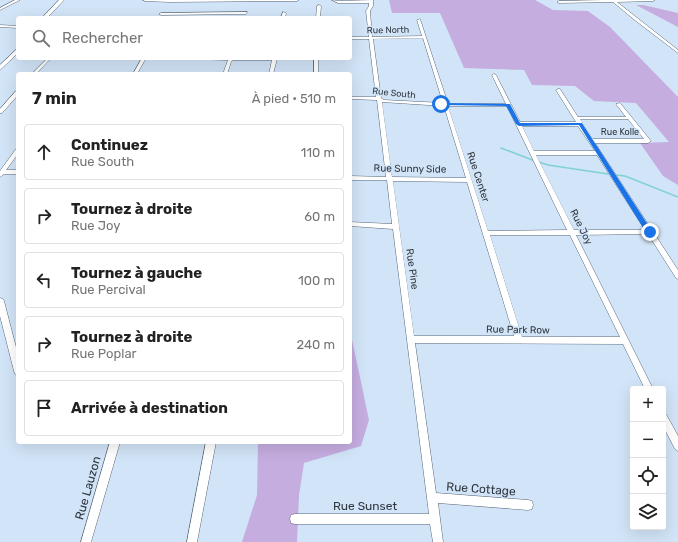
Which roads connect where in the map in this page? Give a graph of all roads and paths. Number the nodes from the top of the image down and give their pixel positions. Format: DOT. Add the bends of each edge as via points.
graph roads {
  1 [pos="18,0"];
  2 [pos="62,0"];
  3 [pos="66,0"];
  4 [pos="145,0"];
  5 [pos="201,0"];
  6 [pos="297,0"];
  7 [pos="334,0"];
  8 [pos="613,0"];
  9 [pos="653,0"];
  10 [pos="169,1"];
  11 [pos="250,1"];
  12 [pos="371,1"];
  13 [pos="559,2"];
  14 [pos="319,6"];
  15 [pos="248,8"];
  16 [pos="0,9"];
  17 [pos="206,13"];
  18 [pos="246,13"];
  19 [pos="284,13"];
  20 [pos="46,16"];
  21 [pos="51,16"];
  22 [pos="161,16"];
  23 [pos="205,16"];
  24 [pos="245,16"];
  25 [pos="283,16"];
  26 [pos="318,16"];
  27 [pos="419,20"];
  28 [pos="0,26"];
  29 [pos="16,27"];
  30 [pos="425,37"];
  31 [pos="352,38"];
  32 [pos="371,38"];
  33 [pos="16,46"];
  34 [pos="16,52"];
  35 [pos="678,52"];
  36 [pos="46,60"];
  37 [pos="143,60"];
  38 [pos="230,60"];
  39 [pos="275,60"];
  40 [pos="316,60"];
  41 [pos="0,62"];
  42 [pos="0,68"];
  43 [pos="36,72"];
  44 [pos="136,72"];
  45 [pos="226,72"];
  46 [pos="272,72"];
  47 [pos="316,72"];
  48 [pos="494,75"];
  49 [pos="558,90"];
  50 [pos="16,94"];
  51 [pos="352,98"];
  52 [pos="380,100"];
  53 [pos="618,104"];
  54 [pos="445,105"];
  55 [pos="508,105"];
  56 [pos="2,108"];
  57 [pos="0,112"];
  58 [pos="630,118"];
  59 [pos="579,121"];
  60 [pos="519,124"];
  61 [pos="592,141"];
  62 [pos="16,153"];
  63 [pos="533,153"];
  64 [pos="599,153"];
  65 [pos="16,172"];
  66 [pos="1,174"];
  67 [pos="352,178"];
  68 [pos="390,178"];
  69 [pos="469,180"];
  70 [pos="352,224"];
  71 [pos="396,227"];
  72 [pos="571,232"];
  73 [pos="650,232"];
  74 [pos="486,233"];
  75 [pos="677,274"];
  76 [pos="0,301"];
  77 [pos="411,339"];
  78 [pos="519,340"];
  79 [pos="624,341"];
  80 [pos="16,356"];
  81 [pos="647,386"];
  82 [pos="666,422"];
  83 [pos="114,444"];
  84 [pos="211,444"];
  85 [pos="678,446"];
  86 [pos="433,498"];
  87 [pos="528,505"];
  88 [pos="295,519"];
  89 [pos="435,519"];
  90 [pos="86,542"];
  91 [pos="192,542"];
  92 [pos="438,542"];
  1 -- 16 [label="street"];
  2 -- 20 [label="main road"];
  3 -- 21 [label="main road"];
  4 -- 10 [label="street"];
  5 -- 10 [label="street"];
  5 -- 11 [label="street"];
  6 -- 11 [label="street"];
  7 -- 12 [label="street"];
  8 -- 9 [label="street"];
  8 -- 13 [label="street"];
  8 -- 35 [label="street" via="631,17"];
  10 -- 22 [label="street"];
  12 -- 32 [label="street, Rue Pine" via="368,13"];
  14 -- 26 [label="street"];
  15 -- 18 [label="street"];
  17 -- 18 [label="street"];
  17 -- 22 [label="street"];
  17 -- 23 [label="street"];
  18 -- 24 [label="street"];
  19 -- 25 [label="street"];
  27 -- 30 [label="street, Rue Center"];
  28 -- 29 [label="street"];
  30 -- 32 [label="street, Rue North"];
  30 -- 54 [label="street, Rue Center"];
  31 -- 32 [label="street, Rue North"];
  32 -- 52 [label="street, Rue Pine"];
  33 -- 41 [label="main road"];
  34 -- 42 [label="main road"];
  36 -- 43 [label="street"];
  37 -- 44 [label="street"];
  38 -- 45 [label="street"];
  39 -- 46 [label="street"];
  40 -- 47 [label="street"];
  48 -- 55 [label="street, Rue Joy"];
  49 -- 59 [label="street"];
  50 -- 56 [label="street"];
  51 -- 52 [label="street, Rue South"];
  52 -- 54 [label="street, Rue South"];
  52 -- 68 [label="street, Rue Pine"];
  53 -- 58 [label="street"];
  54 -- 55 [label="street, Rue South"];
  54 -- 69 [label="street, Rue Center"];
  55 -- 60 [label="street, Rue Joy"];
  56 -- 57 [label="street"];
  58 -- 59 [label="street"];
  58 -- 61 [label="street, Rue Kolle" via="648,141"];
  59 -- 60 [label="street"];
  59 -- 61 [label="street"];
  60 -- 63 [label="street, Rue Joy"];
  61 -- 64 [label="street"];
  62 -- 66 [label="street"];
  63 -- 64 [label="street"];
  63 -- 72 [label="street, Rue Joy"];
  64 -- 73 [label="street"];
  65 -- 66 [label="street"];
  67 -- 68 [label="street, Rue Sunny Side"];
  68 -- 69 [label="street, Rue Sunny Side"];
  68 -- 71 [label="street, Rue Pine"];
  69 -- 74 [label="street, Rue Center"];
  70 -- 71 [label="street"];
  71 -- 77 [label="street, Rue Pine"];
  72 -- 73 [label="street"];
  72 -- 74 [label="street"];
  72 -- 79 [label="street, Rue Joy"];
  73 -- 75 [label="street"];
  74 -- 78 [label="street, Rue Center"];
  76 -- 80 [label="street"];
  77 -- 78 [label="street, Rue Park Row"];
  77 -- 86 [label="street, Rue Pine"];
  78 -- 79 [label="street, Rue Park Row"];
  79 -- 81 [label="street, Rue Joy"];
  82 -- 85 [label="street"];
  83 -- 90 [label="street, Rue Lauzon"];
  84 -- 91 [label="street"];
  86 -- 87 [label="street, Rue Cottage"];
  86 -- 89 [label="street, Rue Pine"];
  88 -- 89 [label="street, Rue Sunset"];
  89 -- 92 [label="street, Rue Pine"];
}
